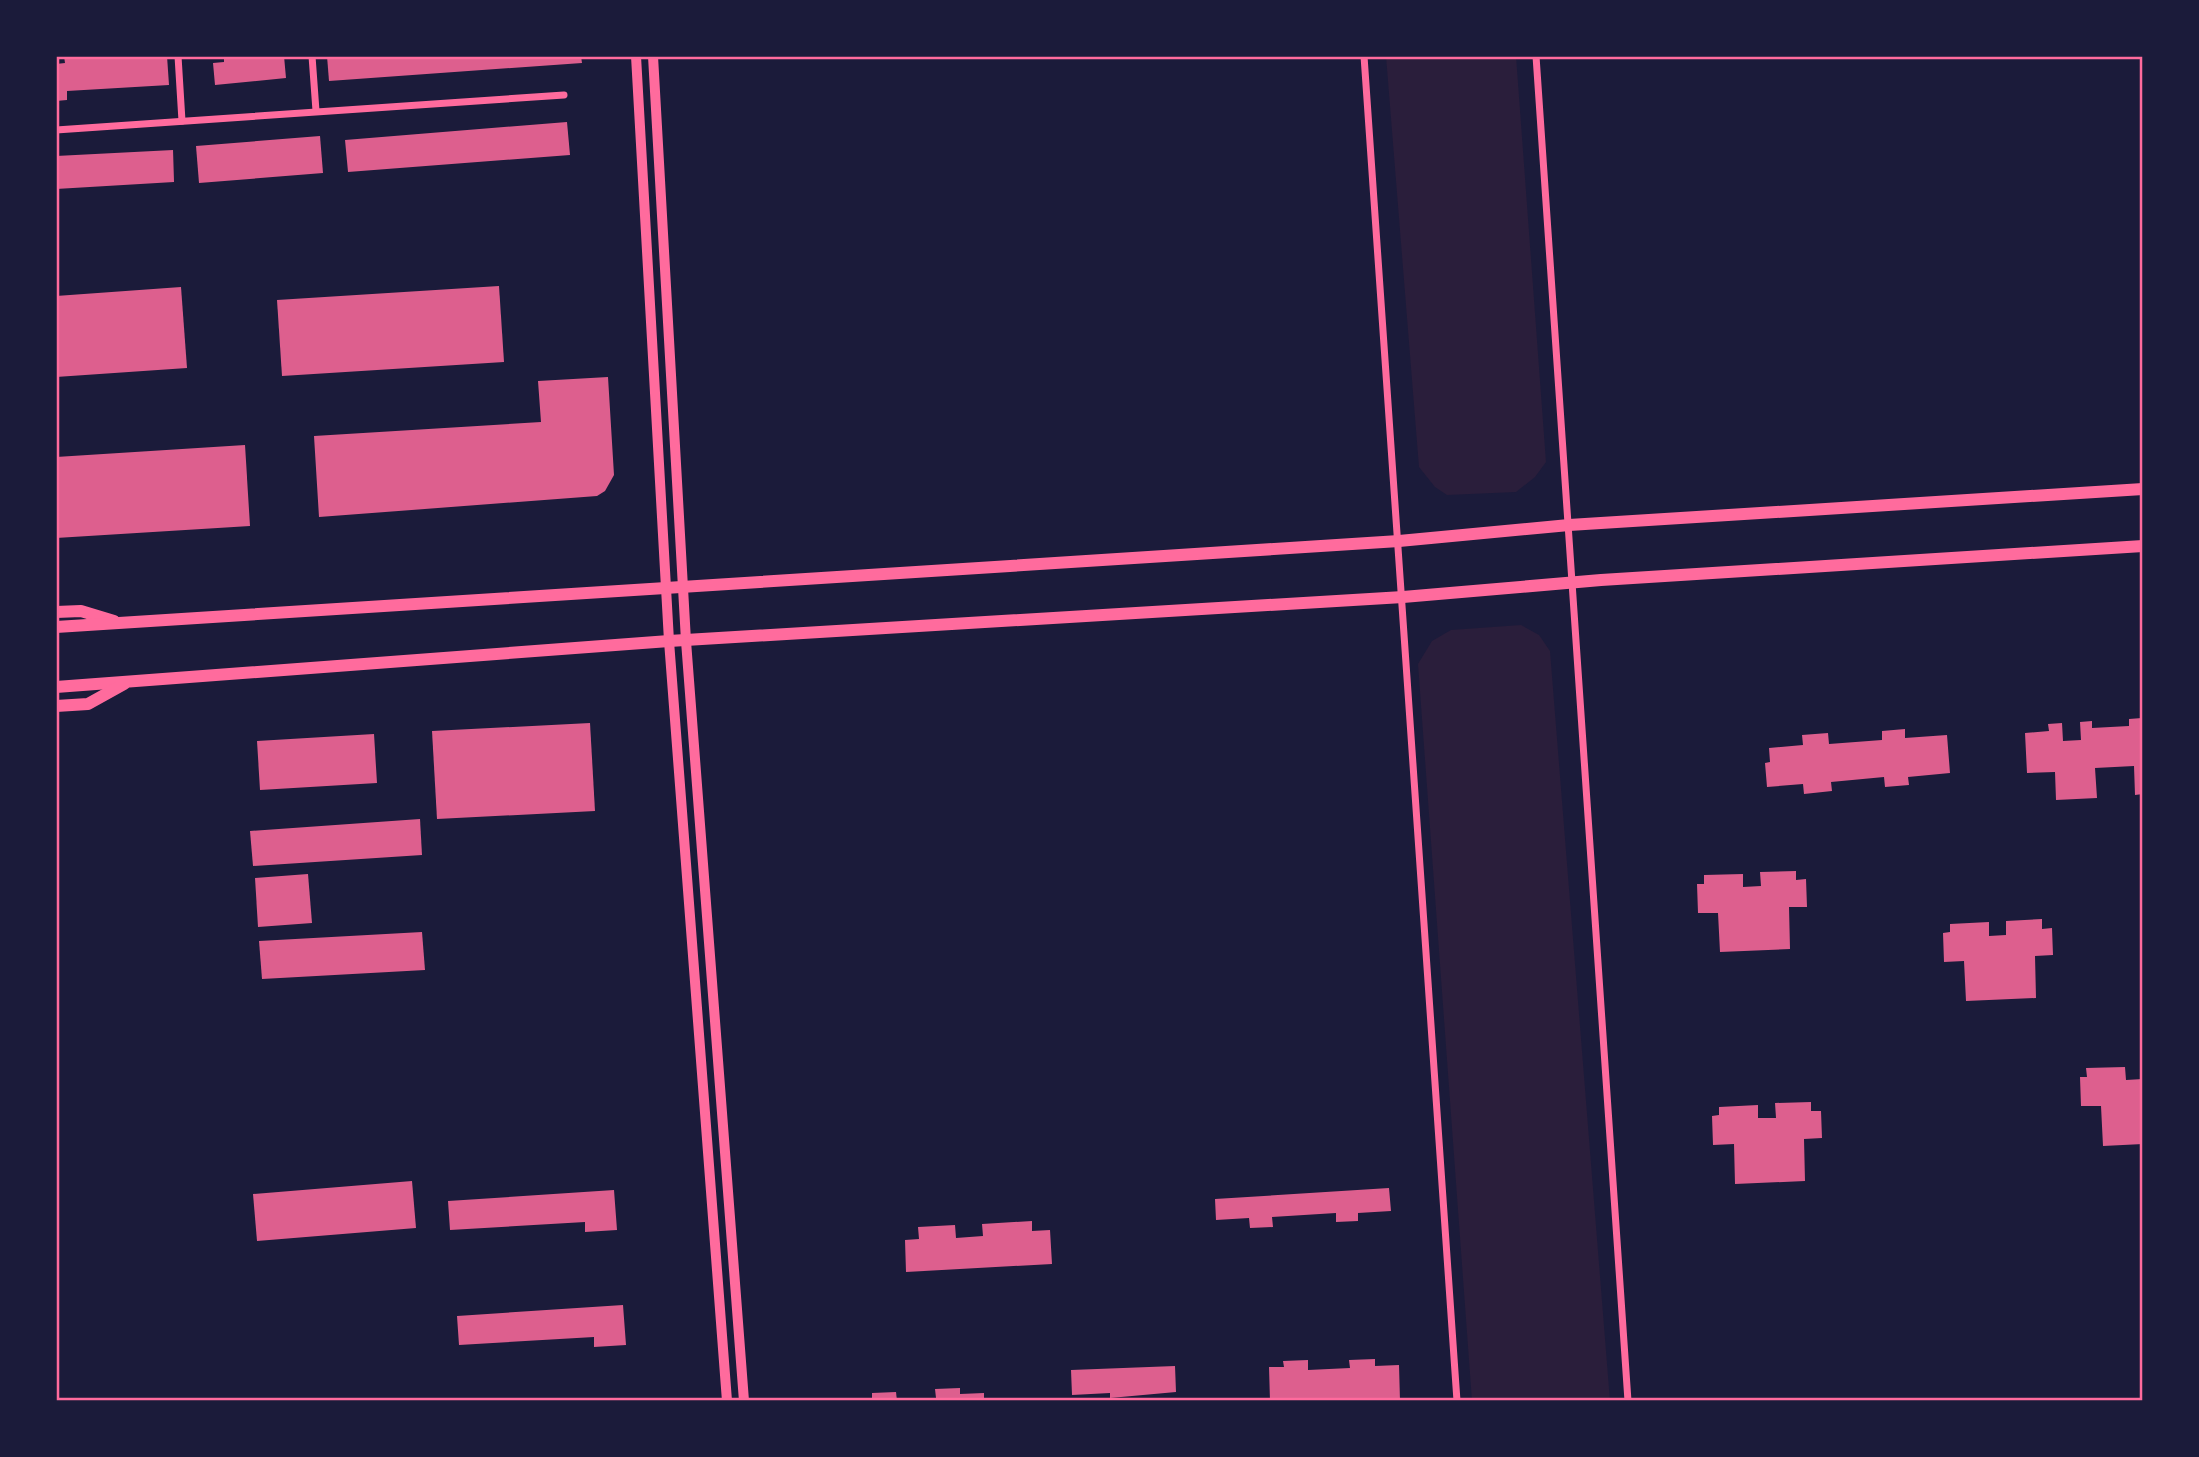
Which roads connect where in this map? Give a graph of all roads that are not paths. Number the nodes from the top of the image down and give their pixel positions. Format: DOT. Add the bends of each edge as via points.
graph roads {
  1 [pos="177,56"];
  2 [pos="312,56"];
  3 [pos="636,56"];
  4 [pos="653,56"];
  5 [pos="1364,56"];
  6 [pos="1536,56"];
  7 [pos="564,94"];
  8 [pos="316,111"];
  9 [pos="182,121"];
  10 [pos="56,130"];
  11 [pos="2143,489"];
  12 [pos="1569,525"];
  13 [pos="1399,541"];
  14 [pos="2143,546"];
  15 [pos="1573,582"];
  16 [pos="683,586"];
  17 [pos="666,587"];
  18 [pos="1403,597"];
  19 [pos="56,612"];
  20 [pos="121,623"];
  21 [pos="56,627"];
  22 [pos="686,640"];
  23 [pos="669,641"];
  24 [pos="127,682"];
  25 [pos="56,687"];
  26 [pos="56,706"];
  27 [pos="727,1401"];
  28 [pos="744,1401"];
  29 [pos="1457,1401"];
  30 [pos="1628,1401"];
  1 -- 9 [label="street"];
  2 -- 8 [label="street"];
  3 -- 17 [label="street"];
  4 -- 16 [label="street"];
  5 -- 13 [label="street"];
  6 -- 12 [label="street"];
  7 -- 8 [label="street"];
  8 -- 9 [label="street"];
  9 -- 10 [label="street"];
  11 -- 12 [label="main road"];
  12 -- 13 [label="main road"];
  12 -- 15 [label="street"];
  13 -- 16 [label="main road"];
  13 -- 18 [label="street"];
  14 -- 15 [label="main road"];
  15 -- 18 [label="main road"];
  15 -- 30 [label="street"];
  16 -- 17 [label="main road"];
  16 -- 22 [label="street"];
  17 -- 20 [label="main road"];
  17 -- 23 [label="street"];
  18 -- 22 [label="main road"];
  18 -- 29 [label="street"];
  19 -- 20 [label="main road" via="82,611"];
  20 -- 21 [label="main road"];
  22 -- 23 [label="main road"];
  22 -- 28 [label="street"];
  23 -- 24 [label="main road"];
  23 -- 27 [label="street"];
  24 -- 25 [label="main road"];
  24 -- 26 [label="main road" via="88,704"];
}
